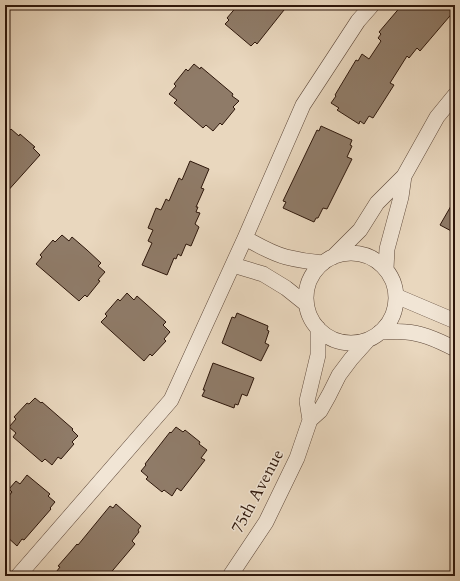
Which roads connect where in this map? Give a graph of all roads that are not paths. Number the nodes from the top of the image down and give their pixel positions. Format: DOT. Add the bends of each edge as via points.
graph roads {
  1 [pos="372,5"];
  2 [pos="455,95"];
  3 [pos="404,176"];
  4 [pos="245,238"];
  5 [pos="328,260"];
  6 [pos="233,265"];
  7 [pos="386,269"];
  8 [pos="396,296"];
  9 [pos="306,304"];
  10 [pos="455,321"];
  11 [pos="318,328"];
  12 [pos="380,332"];
  13 [pos="368,340"];
  14 [pos="455,349"];
  15 [pos="310,420"];
  16 [pos="18,576"];
  17 [pos="230,576"];
  1 -- 4 [label="street" via="358,21 303,105"];
  2 -- 3 [label="street" via="437,117"];
  3 -- 5 [label="street" via="377,203 360,230"];
  3 -- 7 [label="street"];
  4 -- 5 [label="street" via="285,257 307,261"];
  4 -- 6 [label="street"];
  5 -- 7 [label="street" via="347,253 361,254 375,260"];
  5 -- 9 [label="street" via="315,271 306,292"];
  6 -- 9 [label="street" via="263,274"];
  6 -- 16 [label="street" via="171,400"];
  7 -- 8 [label="street" via="393,282"];
  8 -- 10 [label="street"];
  8 -- 12 [label="street" via="390,322"];
  9 -- 11 [label="street"];
  11 -- 13 [label="street" via="341,342"];
  11 -- 15 [label="street, 75th Avenue" via="318,355 307,401"];
  12 -- 13 [label="street"];
  12 -- 14 [label="street" via="418,334"];
  13 -- 15 [label="street, 75th Avenue" via="351,358 320,411"];
  15 -- 17 [label="street, 75th Avenue" via="297,458 266,522"];
}
